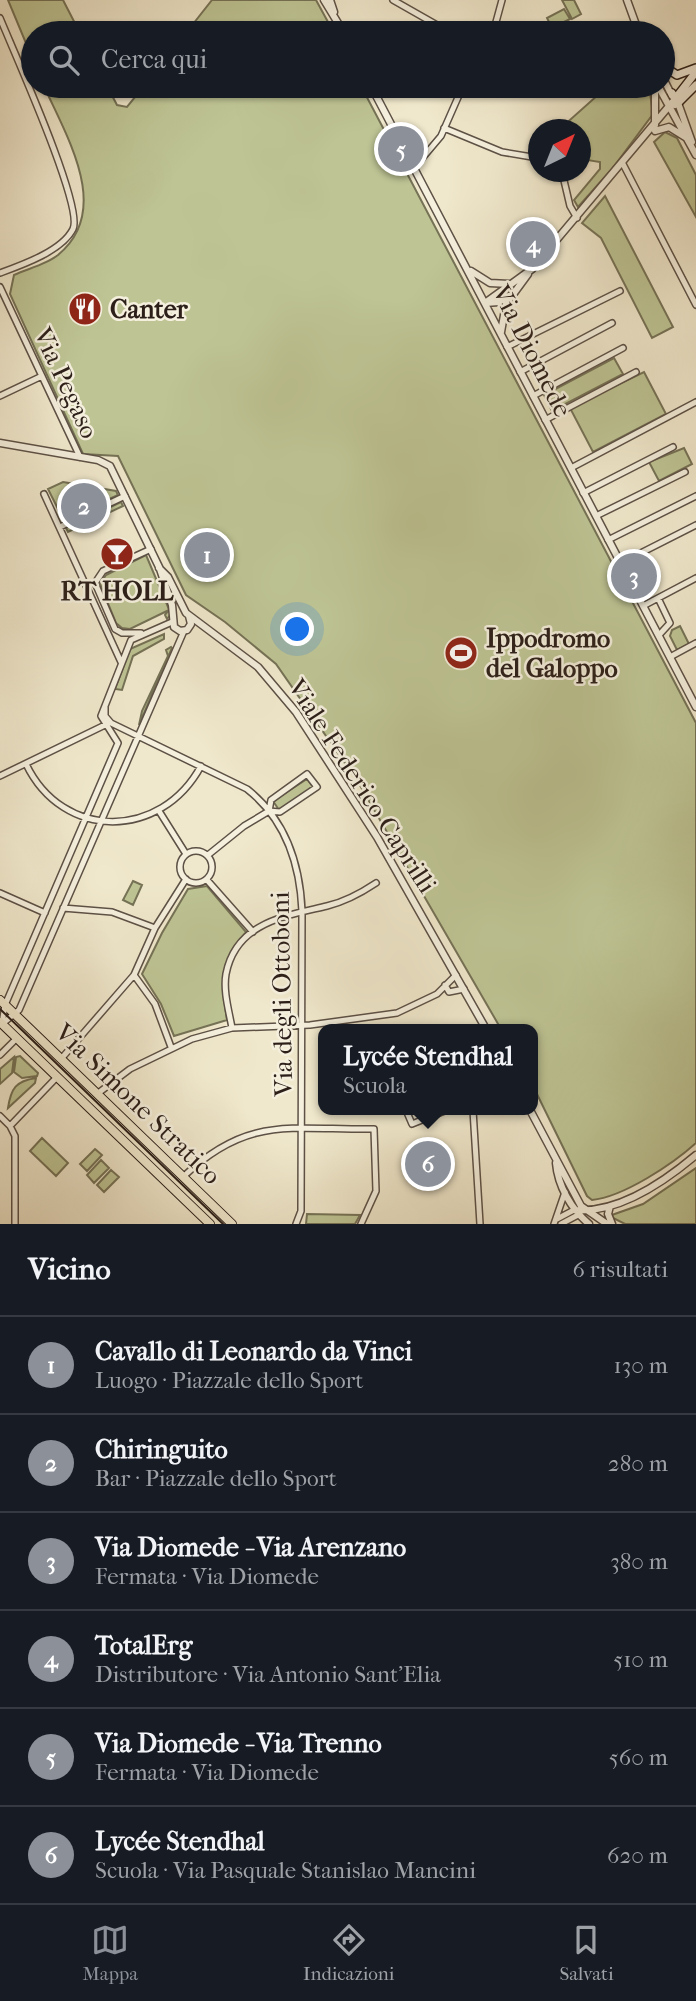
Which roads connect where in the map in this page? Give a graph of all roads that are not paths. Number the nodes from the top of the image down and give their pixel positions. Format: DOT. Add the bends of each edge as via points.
graph roads {
  1 [pos="324,0"];
  2 [pos="330,0"];
  3 [pos="393,0"];
  4 [pos="502,0"];
  5 [pos="627,0"];
  6 [pos="0,18"];
  7 [pos="337,20"];
  8 [pos="431,21"];
  9 [pos="496,21"];
  10 [pos="635,21"];
  11 [pos="696,70"];
  12 [pos="21,71"];
  13 [pos="675,74"];
  14 [pos="696,85"];
  15 [pos="32,98"];
  16 [pos="377,98"];
  17 [pos="458,98"];
  18 [pos="656,98"];
  19 [pos="664,98"];
  20 [pos="675,98"];
  21 [pos="677,101"];
  22 [pos="670,108"];
  23 [pos="655,126"];
  24 [pos="444,128"];
  25 [pos="645,138"];
  26 [pos="687,138"];
  27 [pos="695,154"];
  28 [pos="528,156"];
  29 [pos="623,164"];
  30 [pos="414,168"];
  31 [pos="564,182"];
  32 [pos="576,218"];
  33 [pos="467,268"];
  34 [pos="0,273"];
  35 [pos="0,287"];
  36 [pos="513,287"];
  37 [pos="620,291"];
  38 [pos="485,303"];
  39 [pos="696,305"];
  40 [pos="612,323"];
  41 [pos="500,334"];
  42 [pos="507,347"];
  43 [pos="624,348"];
  44 [pos="520,372"];
  45 [pos="636,372"];
  46 [pos="42,376"];
  47 [pos="0,396"];
  48 [pos="533,396"];
  49 [pos="696,401"];
  50 [pos="545,419"];
  51 [pos="0,443"];
  52 [pos="673,447"];
  53 [pos="80,457"];
  54 [pos="571,468"];
  55 [pos="685,471"];
  56 [pos="583,493"];
  57 [pos="44,494"];
  58 [pos="696,495"];
  59 [pos="125,496"];
  60 [pos="596,516"];
  61 [pos="696,525"];
  62 [pos="60,527"];
  63 [pos="608,540"];
  64 [pos="150,549"];
  65 [pos="621,564"];
  66 [pos="159,568"];
  67 [pos="696,578"];
  68 [pos="658,598"];
  69 [pos="643,606"];
  70 [pos="188,615"];
  71 [pos="173,619"];
  72 [pos="186,629"];
  73 [pos="145,632"];
  74 [pos="217,634"];
  75 [pos="659,635"];
  76 [pos="696,643"];
  77 [pos="670,657"];
  78 [pos="121,663"];
  79 [pos="696,706"];
  80 [pos="105,707"];
  81 [pos="111,723"];
  82 [pos="104,725"];
  83 [pos="130,732"];
  84 [pos="138,734"];
  85 [pos="133,745"];
  86 [pos="26,764"];
  87 [pos="201,766"];
  88 [pos="0,776"];
  89 [pos="159,811"];
  90 [pos="269,811"];
  91 [pos="85,818"];
  92 [pos="100,822"];
  93 [pos="186,854"];
  94 [pos="208,855"];
  95 [pos="186,879"];
  96 [pos="207,880"];
  97 [pos="376,883"];
  98 [pos="0,893"];
  99 [pos="63,908"];
  100 [pos="302,911"];
  101 [pos="44,913"];
  102 [pos="155,928"];
  103 [pos="253,932"];
  104 [pos="134,975"];
  105 [pos="456,975"];
  106 [pos="445,985"];
  107 [pos="464,989"];
  108 [pos="2,1003"];
  109 [pos="15,1015"];
  110 [pos="1,1023"];
  111 [pos="483,1024"];
  112 [pos="302,1025"];
  113 [pos="232,1028"];
  114 [pos="17,1038"];
  115 [pos="171,1047"];
  116 [pos="0,1055"];
  117 [pos="61,1059"];
  118 [pos="57,1077"];
  119 [pos="97,1094"];
  120 [pos="408,1115"];
  121 [pos="434,1115"];
  122 [pos="473,1115"];
  123 [pos="532,1115"];
  124 [pos="0,1116"];
  125 [pos="10,1126"];
  126 [pos="302,1130"];
  127 [pos="696,1154"];
  128 [pos="556,1163"];
  129 [pos="183,1177"];
  130 [pos="565,1192"];
  131 [pos="610,1206"];
  132 [pos="585,1211"];
  133 [pos="576,1212"];
  134 [pos="556,1223"];
  135 [pos="15,1224"];
  136 [pos="210,1224"];
  137 [pos="232,1224"];
  138 [pos="296,1224"];
  139 [pos="361,1224"];
  140 [pos="480,1224"];
  141 [pos="589,1224"];
  142 [pos="607,1224"];
  143 [pos="612,1224"];
  1 -- 7 [label="street"];
  2 -- 7 [label="street"];
  3 -- 8 [label="street"];
  4 -- 9 [label="street"];
  5 -- 10 [label="street"];
  6 -- 12 [label="street"];
  11 -- 13 [label="main road"];
  11 -- 21 [label="main road"];
  14 -- 21 [label="main road"];
  15 -- 34 [label="street" via="67,186 75,220 60,244"];
  16 -- 30 [label="street, Via Diomede"];
  17 -- 24 [label="street"];
  18 -- 23 [label="street"];
  19 -- 22 [label="street"];
  20 -- 21 [label="street"];
  21 -- 22 [label="street"];
  21 -- 22 [label="street"];
  21 -- 27 [label="street"];
  22 -- 23 [label="street"];
  22 -- 26 [label="street"];
  23 -- 25 [label="street"];
  24 -- 28 [label="street" via="495,149"];
  24 -- 30 [label="street"];
  25 -- 26 [label="street" via="666,127"];
  25 -- 29 [label="street"];
  26 -- 27 [label="street"];
  29 -- 32 [label="street"];
  29 -- 39 [label="street"];
  30 -- 33 [label="street, Via Diomede"];
  31 -- 32 [label="street"];
  32 -- 36 [label="street"];
  33 -- 36 [label="street" via="490,283"];
  33 -- 38 [label="street, Via Diomede"];
  35 -- 46 [label="street, Via Pegaso"];
  36 -- 38 [label="street" via="499,302"];
  36 -- 41 [label="street"];
  37 -- 42 [label="street"];
  38 -- 41 [label="street, Via Diomede"];
  40 -- 44 [label="street"];
  41 -- 42 [label="street, Via Diomede"];
  42 -- 44 [label="street, Via Diomede"];
  43 -- 48 [label="street"];
  44 -- 48 [label="street, Via Diomede"];
  45 -- 50 [label="street"];
  46 -- 47 [label="street"];
  46 -- 53 [label="street, Via Pegaso"];
  48 -- 50 [label="street, Via Diomede"];
  49 -- 54 [label="street"];
  50 -- 54 [label="street, Via Diomede"];
  51 -- 53 [label="street"];
  52 -- 56 [label="street"];
  53 -- 59 [label="street" via="108,465"];
  54 -- 56 [label="street, Via Diomede"];
  55 -- 60 [label="street"];
  56 -- 60 [label="street, Via Diomede"];
  57 -- 62 [label="street"];
  58 -- 63 [label="street"];
  59 -- 62 [label="street"];
  59 -- 64 [label="street"];
  60 -- 63 [label="street, Via Diomede"];
  61 -- 65 [label="street"];
  62 -- 78 [label="street"];
  63 -- 65 [label="street, Via Diomede"];
  64 -- 66 [label="street"];
  64 -- 73 [label="street" via="103,571 94,583 116,629 127,634"];
  65 -- 69 [label="street, Via Diomede"];
  66 -- 70 [label="street"];
  66 -- 71 [label="street"];
  67 -- 68 [label="street"];
  68 -- 69 [label="street"];
  68 -- 75 [label="street" via="670,623"];
  69 -- 75 [label="street, Via Diomede"];
  70 -- 71 [label="street"];
  70 -- 72 [label="street"];
  70 -- 74 [label="street, Viale Federico Caprilli"];
  71 -- 72 [label="street" via="176,629"];
  71 -- 73 [label="street"];
  72 -- 74 [label="street, Viale Federico Caprilli"];
  72 -- 84 [label="street"];
  73 -- 78 [label="street" via="131,640"];
  74 -- 105 [label="street, Viale Federico Caprilli" via="267,675 296,712 377,837"];
  75 -- 77 [label="street, Via Diomede"];
  76 -- 77 [label="street"];
  77 -- 79 [label="street, Via Diomede"];
  78 -- 80 [label="street"];
  80 -- 81 [label="street"];
  80 -- 82 [label="street" via="100,716"];
  81 -- 82 [label="street"];
  81 -- 83 [label="street, Via degli Ottoboni"];
  82 -- 86 [label="street"];
  82 -- 91 [label="street" via="118,743"];
  83 -- 84 [label="street, Via degli Ottoboni"];
  83 -- 85 [label="street"];
  84 -- 85 [label="street"];
  84 -- 87 [label="street, Via degli Ottoboni"];
  85 -- 92 [label="street"];
  86 -- 88 [label="street"];
  86 -- 91 [label="street" via="51,798"];
  87 -- 89 [label="street" via="184,790"];
  87 -- 90 [label="street, Via degli Ottoboni" via="240,784"];
  89 -- 92 [label="street" via="141,818"];
  89 -- 93 [label="street"];
  90 -- 90 [label="street" via="280,812 317,787 307,774 271,800"];
  90 -- 94 [label="street"];
  90 -- 100 [label="street, Via degli Ottoboni" via="293,854"];
  91 -- 92 [label="street"];
  91 -- 101 [label="street"];
  92 -- 99 [label="street"];
  93 -- 94 [label="street"];
  93 -- 95 [label="street" via="180,868"];
  94 -- 96 [label="street" via="213,869"];
  95 -- 96 [label="street" via="196,883"];
  95 -- 102 [label="street"];
  96 -- 103 [label="street"];
  97 -- 100 [label="street" via="346,900"];
  98 -- 101 [label="street"];
  99 -- 102 [label="street" via="112,912"];
  99 -- 109 [label="street"];
  100 -- 103 [label="street" via="274,918"];
  100 -- 112 [label="street, Via degli Ottoboni"];
  101 -- 108 [label="street"];
  102 -- 104 [label="street"];
  103 -- 113 [label="street" via="239,947 226,974"];
  104 -- 115 [label="street" via="155,1004"];
  104 -- 117 [label="street"];
  105 -- 106 [label="street"];
  105 -- 107 [label="street, Viale Federico Caprilli"];
  106 -- 107 [label="street" via="449,992"];
  106 -- 112 [label="street" via="397,1013"];
  107 -- 111 [label="street, Viale Federico Caprilli"];
  108 -- 109 [label="main road, Via Simone Stratico"];
  108 -- 110 [label="street"];
  109 -- 110 [label="street"];
  109 -- 117 [label="main road, Via Simone Stratico"];
  110 -- 114 [label="main road, Via Simone Stratico"];
  112 -- 113 [label="street"];
  112 -- 126 [label="street, Via degli Ottoboni"];
  113 -- 115 [label="street"];
  114 -- 116 [label="street"];
  114 -- 118 [label="main road, Via Simone Stratico"];
  115 -- 119 [label="street"];
  117 -- 119 [label="main road, Via Simone Stratico"];
  118 -- 125 [label="street"];
  118 -- 136 [label="main road, Via Simone Stratico"];
  119 -- 129 [label="main road, Via Simone Stratico"];
  120 -- 121 [label="street" via="411,1124"];
  122 -- 140 [label="street"];
  123 -- 128 [label="street"];
  124 -- 125 [label="street"];
  125 -- 135 [label="street" via="15,1136"];
  126 -- 129 [label="street" via="267,1130 235,1138 210,1152"];
  126 -- 138 [label="street, Via degli Ottoboni" via="301,1211"];
  126 -- 139 [label="street" via="374,1129 376,1191"];
  127 -- 131 [label="street" via="653,1185"];
  128 -- 130 [label="street"];
  128 -- 132 [label="street"];
  129 -- 137 [label="main road, Via Simone Stratico"];
  130 -- 133 [label="street"];
  130 -- 134 [label="street"];
  131 -- 132 [label="street"];
  131 -- 143 [label="street"];
  132 -- 133 [label="street"];
  132 -- 142 [label="street"];
  133 -- 134 [label="street"];
  133 -- 141 [label="street"];
}
